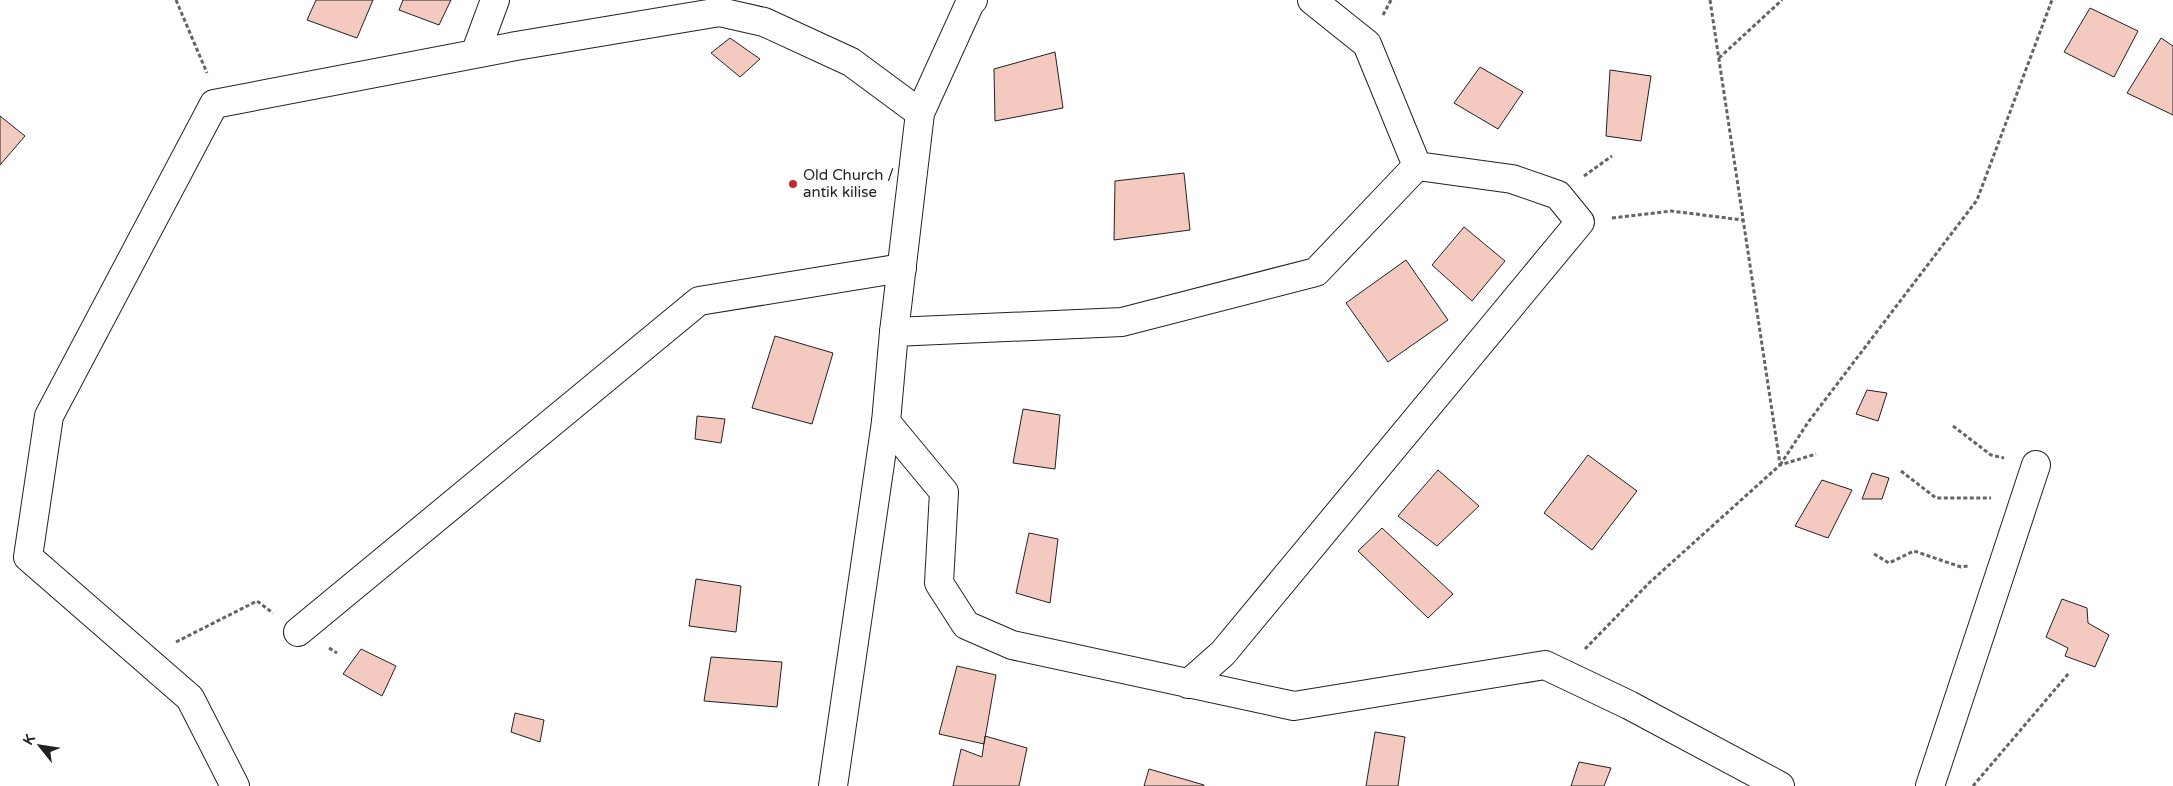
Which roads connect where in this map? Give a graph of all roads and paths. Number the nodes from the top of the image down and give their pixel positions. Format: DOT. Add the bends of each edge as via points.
graph roads {
  1 [pos="176,0"];
  2 [pos="495,0"];
  3 [pos="973,0"];
  4 [pos="1312,0"];
  5 [pos="1710,0"];
  6 [pos="1782,0"];
  7 [pos="2052,0"];
  8 [pos="475,54"];
  9 [pos="1719,59"];
  10 [pos="214,104"];
  11 [pos="920,113"];
  12 [pos="1417,166"];
  13 [pos="1743,220"];
  14 [pos="1580,222"];
  15 [pos="902,268"];
  16 [pos="894,332"];
  17 [pos="886,422"];
  18 [pos="1953,426"];
  19 [pos="1816,454"];
  20 [pos="1780,465"];
  21 [pos="1901,471"];
  22 [pos="2032,476"];
  23 [pos="1874,554"];
  24 [pos="2004,561"];
  25 [pos="298,632"];
  26 [pos="337,652"];
  27 [pos="145,658"];
  28 [pos="1545,665"];
  29 [pos="2069,673"];
  30 [pos="1188,684"];
  31 [pos="235,786"];
  32 [pos="833,786"];
  33 [pos="1780,786"];
  34 [pos="1930,786"];
  35 [pos="1973,786"];
  1 -- 10 [label="path" via="209,78"];
  2 -- 8 [label="street"];
  3 -- 11 [label="street"];
  4 -- 12 [label="street" via="1367,44"];
  5 -- 9 [label="path"];
  6 -- 9 [label="path"];
  7 -- 20 [label="path" via="1977,200 1808,421"];
  8 -- 10 [label="street"];
  8 -- 11 [label="street" via="720,12 764,22 851,62"];
  9 -- 13 [label="path"];
  10 -- 27 [label="street" via="49,416 28,557"];
  11 -- 15 [label="street"];
  12 -- 14 [label="street" via="1512,179 1558,194"];
  12 -- 16 [label="street" via="1316,272 1122,322"];
  13 -- 14 [label="path" via="1671,211"];
  13 -- 20 [label="path"];
  14 -- 30 [label="street" via="1223,653"];
  15 -- 16 [label="street"];
  15 -- 25 [label="street" via="699,301"];
  16 -- 17 [label="street"];
  17 -- 30 [label="street" via="944,492 939,583 966,625 1012,645"];
  17 -- 32 [label="street"];
  18 -- 22 [label="path" via="1991,455"];
  19 -- 20 [label="path"];
  20 -- 28 [label="path" via="1649,583 1584,650"];
  21 -- 22 [label="path" via="1936,498 1994,498"];
  22 -- 24 [label="street"];
  23 -- 24 [label="path" via="1889,563 1914,551 1961,567"];
  24 -- 34 [label="street"];
  25 -- 26 [label="path"];
  25 -- 27 [label="path" via="257,601"];
  27 -- 31 [label="street" via="190,698"];
  28 -- 30 [label="street" via="1294,706"];
  28 -- 33 [label="street" via="1629,705"];
  29 -- 35 [label="path"];
}
